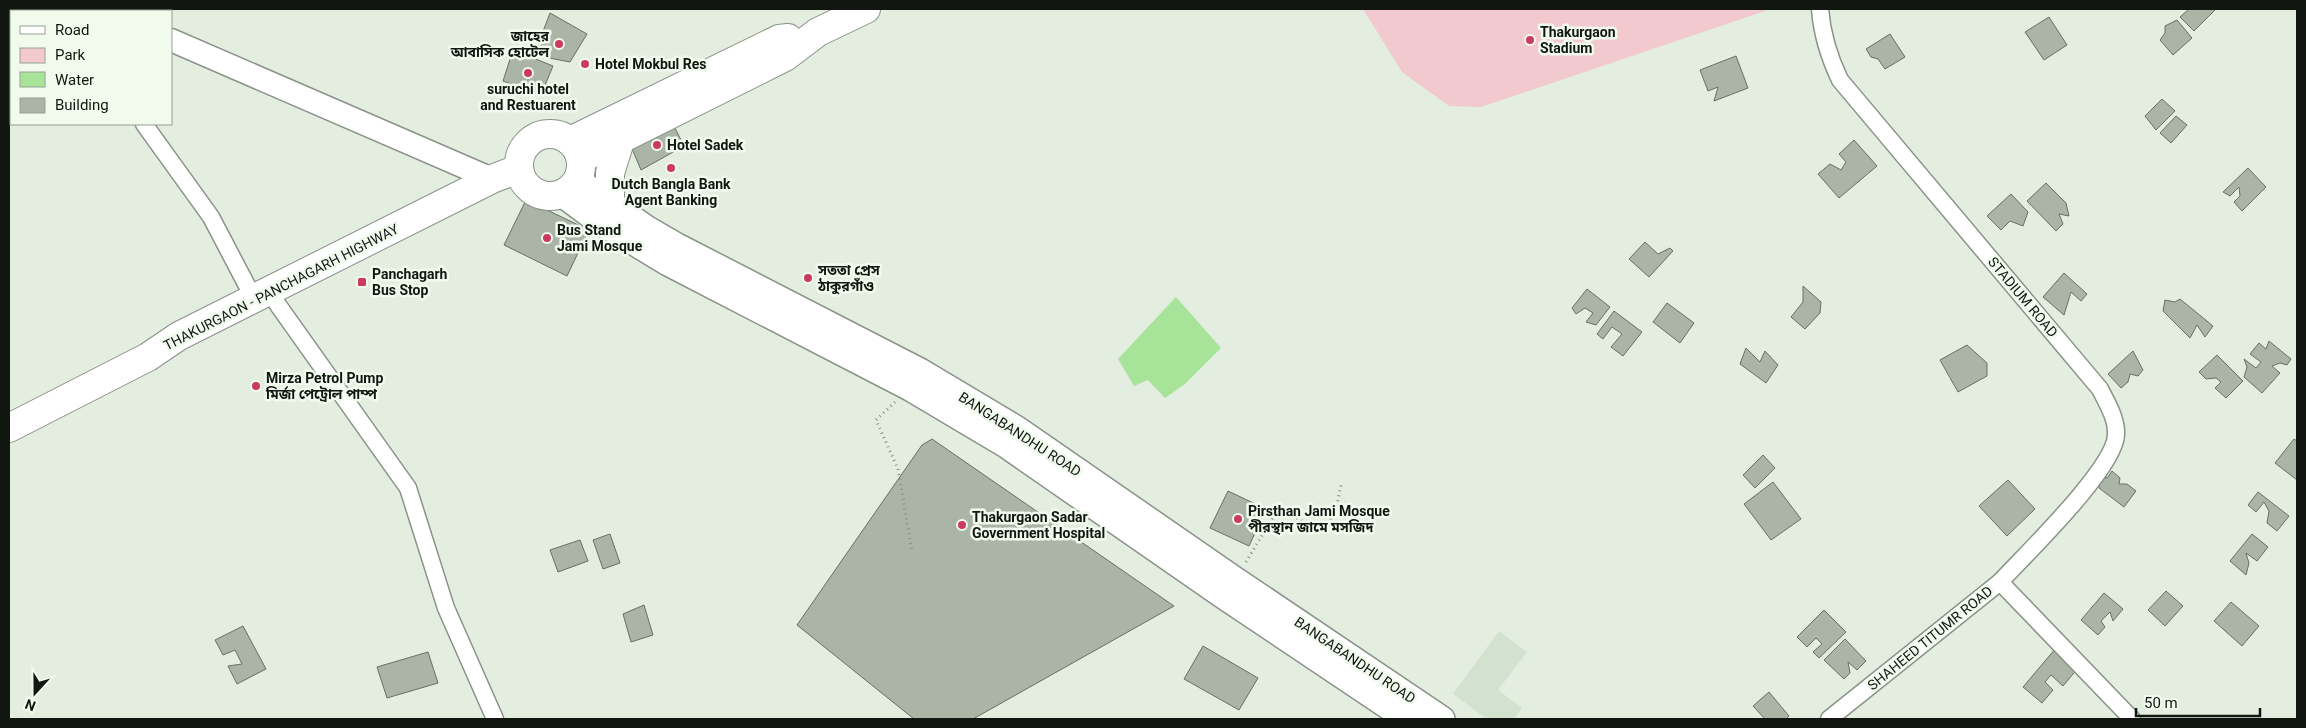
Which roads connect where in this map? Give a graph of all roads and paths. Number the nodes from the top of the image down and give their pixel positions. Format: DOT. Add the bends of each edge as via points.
graph roads {
  1 [pos="866,9"];
  2 [pos="1820,9"];
  3 [pos="818,32"];
  4 [pos="172,40"];
  5 [pos="145,125"];
  6 [pos="620,141"];
  7 [pos="573,169"];
  8 [pos="522,177"];
  9 [pos="492,179"];
  10 [pos="610,204"];
  11 [pos="267,298"];
  12 [pos="910,388"];
  13 [pos="9,428"];
  14 [pos="1341,485"];
  15 [pos="912,550"];
  16 [pos="1234,579"];
  17 [pos="2000,582"];
  18 [pos="495,719"];
  19 [pos="1407,719"];
  20 [pos="1442,719"];
  21 [pos="1829,719"];
  22 [pos="2132,719"];
  1 -- 3 [label="highway"];
  2 -- 17 [label="street, STADIUM ROAD" via="1829,57 1840,80 2100,389 2112,411 2116,436 2110,455 2093,480"];
  3 -- 6 [label="highway" via="785,57"];
  3 -- 7 [label="highway" via="779,39"];
  4 -- 9 [label="main road"];
  5 -- 11 [label="street"];
  6 -- 7 [label="highway"];
  6 -- 10 [label="highway" via="610,173"];
  7 -- 8 [label="highway" via="548,197 536,193"];
  7 -- 8 [label="highway" via="557,134 542,134 528,141 520,154"];
  7 -- 10 [label="main road, BANGABANDHU ROAD"];
  7 -- 12 [label="main road, BANGABANDHU ROAD" via="597,220 668,263"];
  8 -- 9 [label="highway, THAKURGAON - PANCHAGARH HIGHWAY"];
  8 -- 11 [label="highway, THAKURGAON - PANCHAGARH HIGHWAY"];
  9 -- 11 [label="highway, THAKURGAON - PANCHAGARH HIGHWAY"];
  10 -- 16 [label="main road, BANGABANDHU ROAD" via="677,246 920,371 1017,429"];
  11 -- 13 [label="highway, THAKURGAON - PANCHAGARH HIGHWAY" via="185,348 148,357"];
  11 -- 18 [label="street" via="408,488 446,608"];
  12 -- 15 [label="path" via="876,420 898,468"];
  12 -- 19 [label="main road, BANGABANDHU ROAD" via="1006,446"];
  14 -- 16 [label="path" via="1336,510 1321,534 1279,507"];
  16 -- 20 [label="main road, BANGABANDHU ROAD"];
  17 -- 21 [label="street, SHAHEED TITUMR ROAD"];
  17 -- 22 [label="street, SHAHEED TITUMR ROAD"];
}
